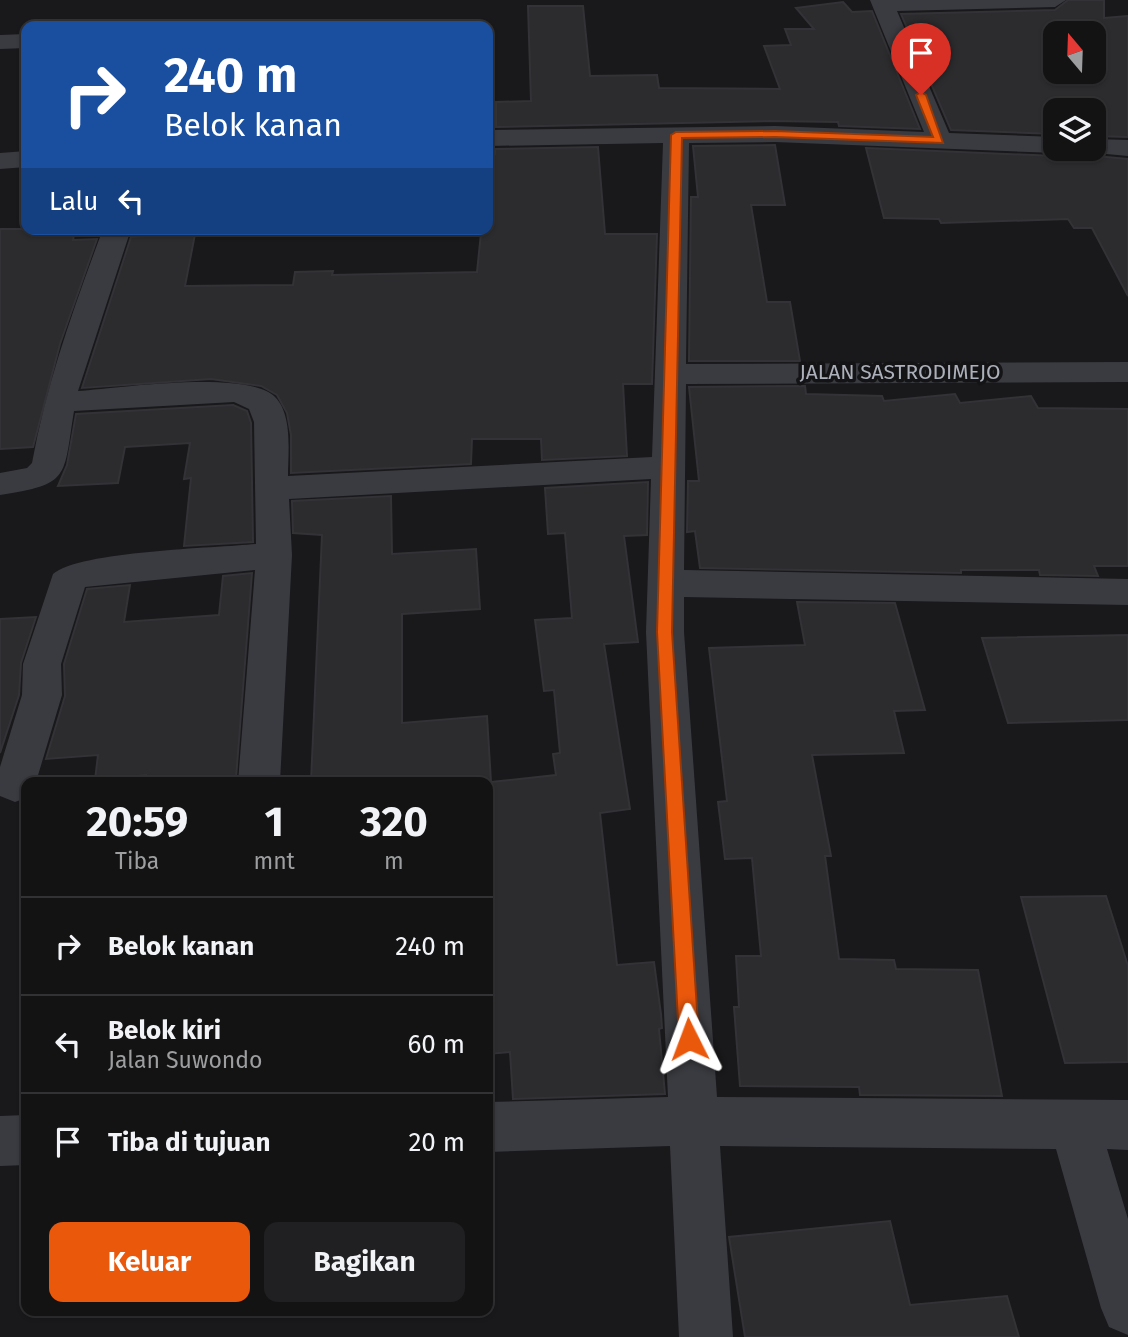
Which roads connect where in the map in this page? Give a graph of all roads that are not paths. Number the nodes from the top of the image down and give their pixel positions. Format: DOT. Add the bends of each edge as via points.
graph roads {
  1 [pos="1055,0"];
  2 [pos="882,2"];
  3 [pos="21,41"];
  4 [pos="0,42"];
  5 [pos="676,135"];
  6 [pos="493,138"];
  7 [pos="940,141"];
  8 [pos="1043,145"];
  9 [pos="1106,147"];
  10 [pos="1128,148"];
  11 [pos="21,159"];
  12 [pos="0,161"];
  13 [pos="115,235"];
  14 [pos="1128,373"];
  15 [pos="672,374"];
  16 [pos="59,402"];
  17 [pos="670,467"];
  18 [pos="0,484"];
  19 [pos="274,488"];
  20 [pos="274,555"];
  21 [pos="667,583"];
  22 [pos="1128,592"];
  23 [pos="259,777"];
  24 [pos="15,785"];
  25 [pos="694,1121"];
  26 [pos="1128,1125"];
  27 [pos="493,1127"];
  28 [pos="1075,1127"];
  29 [pos="21,1140"];
  30 [pos="0,1141"];
  31 [pos="1128,1308"];
  32 [pos="706,1337"];
  1 -- 2 [label="street"];
  2 -- 7 [label="street"];
  3 -- 4 [label="street"];
  5 -- 6 [label="street"];
  5 -- 7 [label="street"];
  5 -- 15 [label="street"];
  7 -- 8 [label="street"];
  9 -- 10 [label="street"];
  11 -- 12 [label="street"];
  13 -- 16 [label="street"];
  14 -- 15 [label="street, JALAN SASTRODIMEJO"];
  15 -- 17 [label="street"];
  16 -- 18 [label="street" via="48,466 37,478"];
  16 -- 19 [label="street" via="222,391 254,397 263,403 270,422"];
  17 -- 19 [label="street"];
  17 -- 21 [label="street"];
  19 -- 20 [label="street"];
  20 -- 23 [label="street"];
  20 -- 24 [label="street" via="95,572 74,576 66,583 43,664 42,695"];
  21 -- 22 [label="street"];
  21 -- 25 [label="street" via="664,632"];
  25 -- 27 [label="street"];
  25 -- 28 [label="street"];
  25 -- 32 [label="street"];
  26 -- 28 [label="street"];
  28 -- 31 [label="street"];
  29 -- 30 [label="street"];
}
